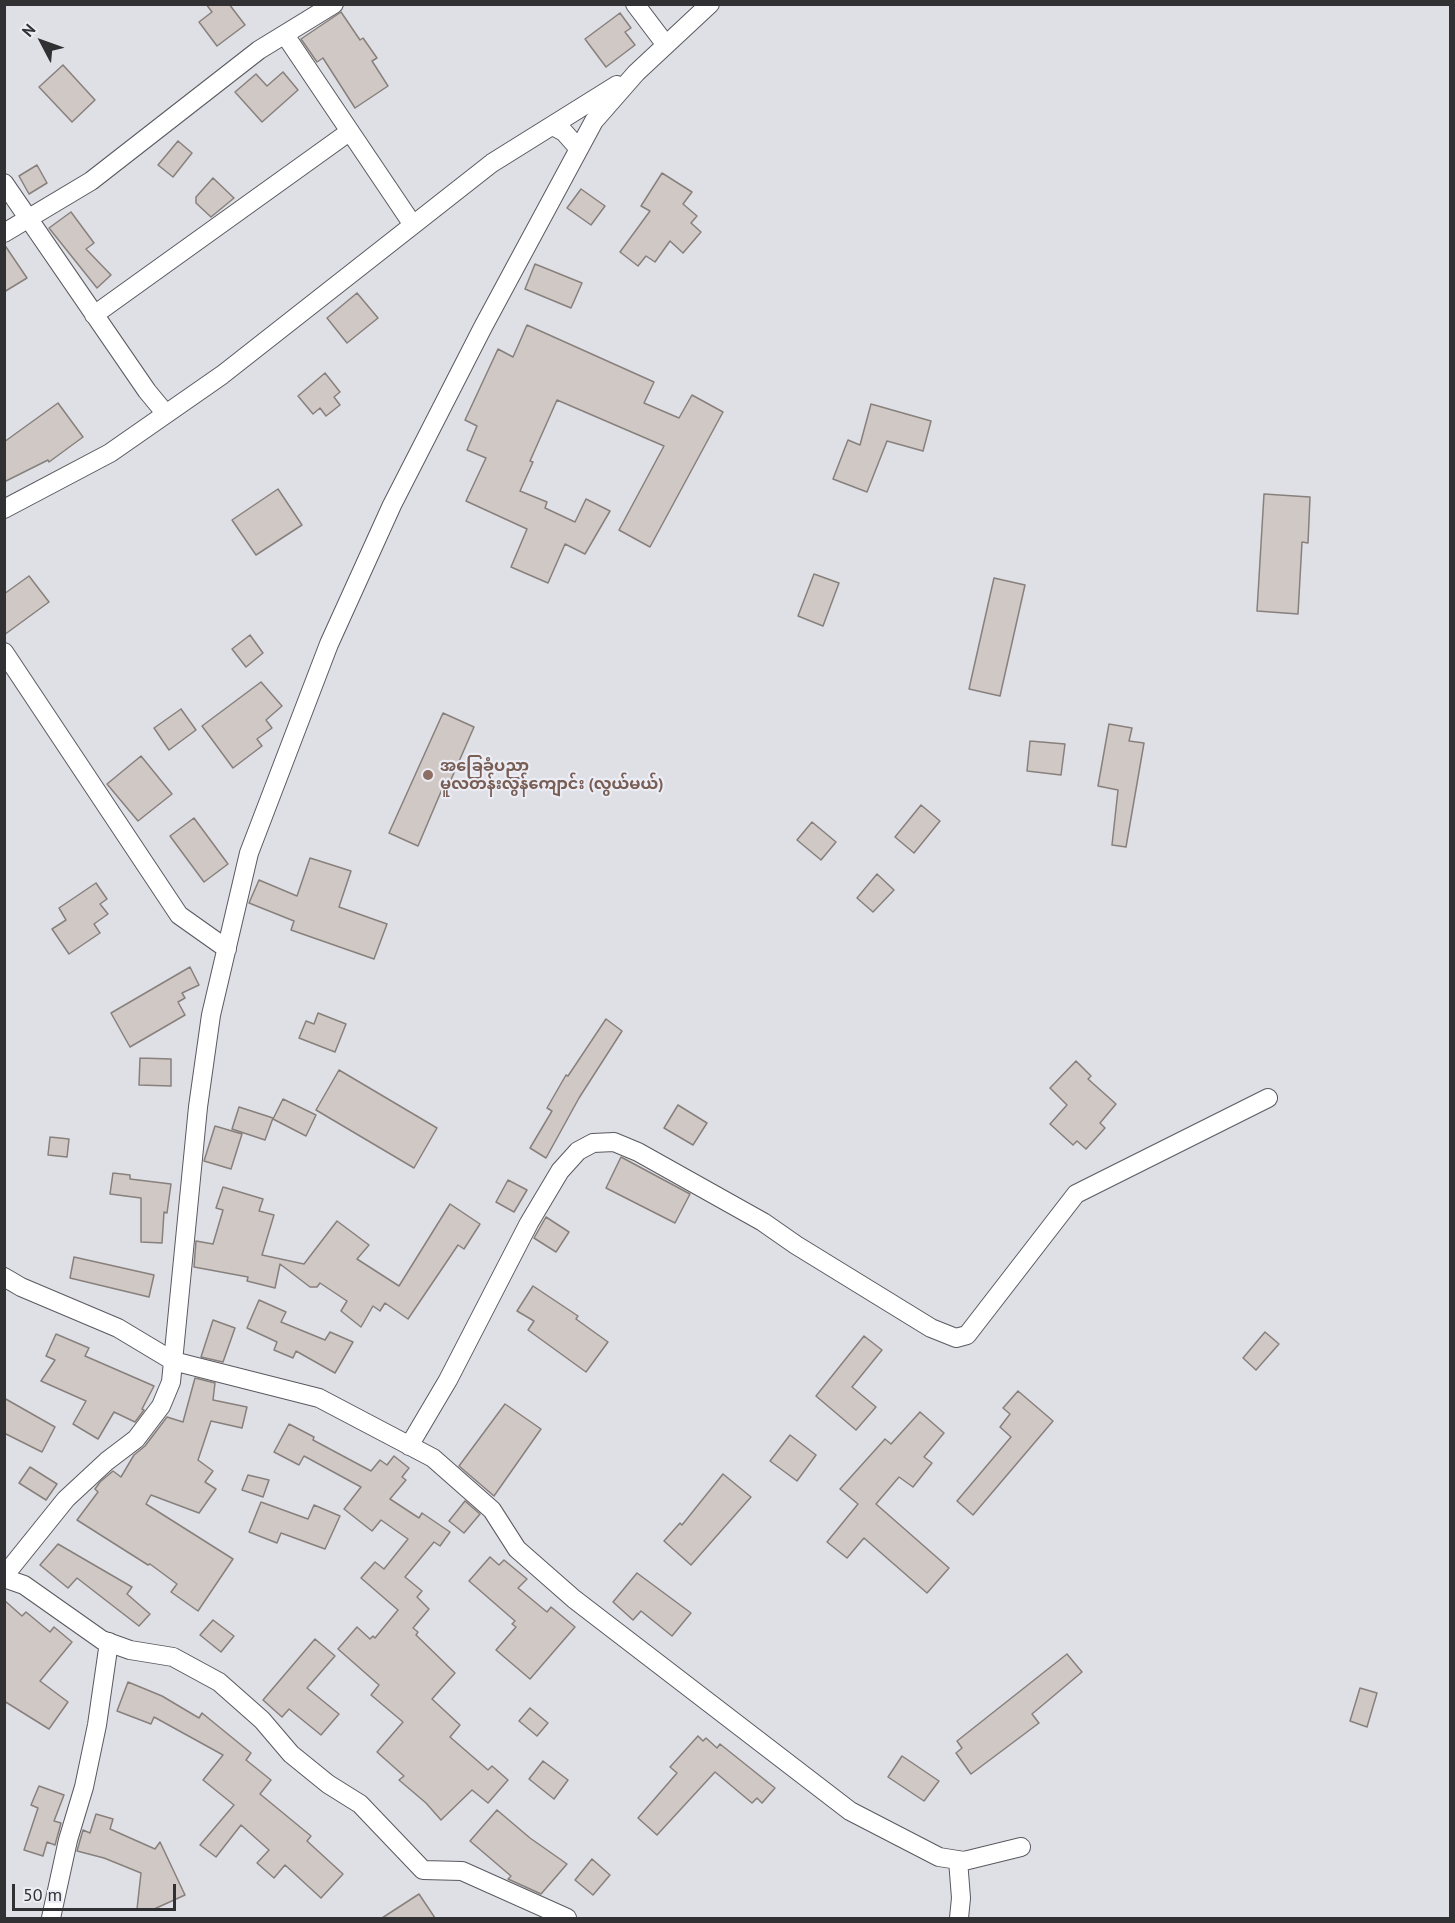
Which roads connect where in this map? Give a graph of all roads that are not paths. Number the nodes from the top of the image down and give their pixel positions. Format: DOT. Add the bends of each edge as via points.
graph roads {
  1 [pos="334,4"];
  2 [pos="635,4"];
  3 [pos="710,4"];
  4 [pos="285,35"];
  5 [pos="666,45"];
  6 [pos="636,73"];
  7 [pos="553,126"];
  8 [pos="348,132"];
  9 [pos="579,149"];
  10 [pos="4,183"];
  11 [pos="29,219"];
  12 [pos="413,225"];
  13 [pos="4,233"];
  14 [pos="94,315"];
  15 [pos="166,414"];
  16 [pos="4,509"];
  17 [pos="4,652"];
  18 [pos="226,949"];
  19 [pos="1268,1098"];
  20 [pos="4,1277"];
  21 [pos="173,1361"];
  22 [pos="409,1446"];
  23 [pos="4,1577"];
  24 [pos="109,1642"];
  25 [pos="1022,1847"];
  26 [pos="958,1860"];
  27 [pos="51,1918"];
  28 [pos="567,1918"];
  29 [pos="959,1918"];
  1 -- 4 [label="street"];
  2 -- 5 [label="street"];
  3 -- 5 [label="street"];
  4 -- 8 [label="street"];
  4 -- 11 [label="street" via="259,50 91,182"];
  5 -- 6 [label="street"];
  6 -- 7 [label="street"];
  6 -- 9 [label="street" via="594,121"];
  7 -- 9 [label="street"];
  7 -- 12 [label="street" via="492,163"];
  8 -- 12 [label="street"];
  8 -- 14 [label="street"];
  9 -- 18 [label="street" via="392,505 329,644 249,853"];
  10 -- 11 [label="street"];
  11 -- 13 [label="street"];
  11 -- 14 [label="street"];
  12 -- 15 [label="street" via="222,375"];
  14 -- 15 [label="street"];
  15 -- 16 [label="street" via="110,453"];
  17 -- 18 [label="street" via="179,915"];
  18 -- 21 [label="street" via="211,1015 198,1107"];
  19 -- 22 [label="street" via="1076,1194 967,1335 956,1338 931,1328 763,1222 638,1152 614,1142 593,1143 578,1151 560,1171"];
  20 -- 21 [label="street" via="118,1328"];
  21 -- 22 [label="street" via="319,1398"];
  21 -- 23 [label="street" via="171,1382 161,1406 136,1439 66,1499"];
  22 -- 26 [label="street" via="434,1458 492,1510 517,1549 574,1599 850,1811 939,1857"];
  23 -- 24 [label="street" via="24,1585"];
  24 -- 27 [label="street" via="84,1787"];
  24 -- 28 [label="street" via="173,1657 219,1682 262,1720 291,1754 360,1804 423,1870 462,1871"];
  25 -- 26 [label="street"];
  26 -- 29 [label="street"];
}
